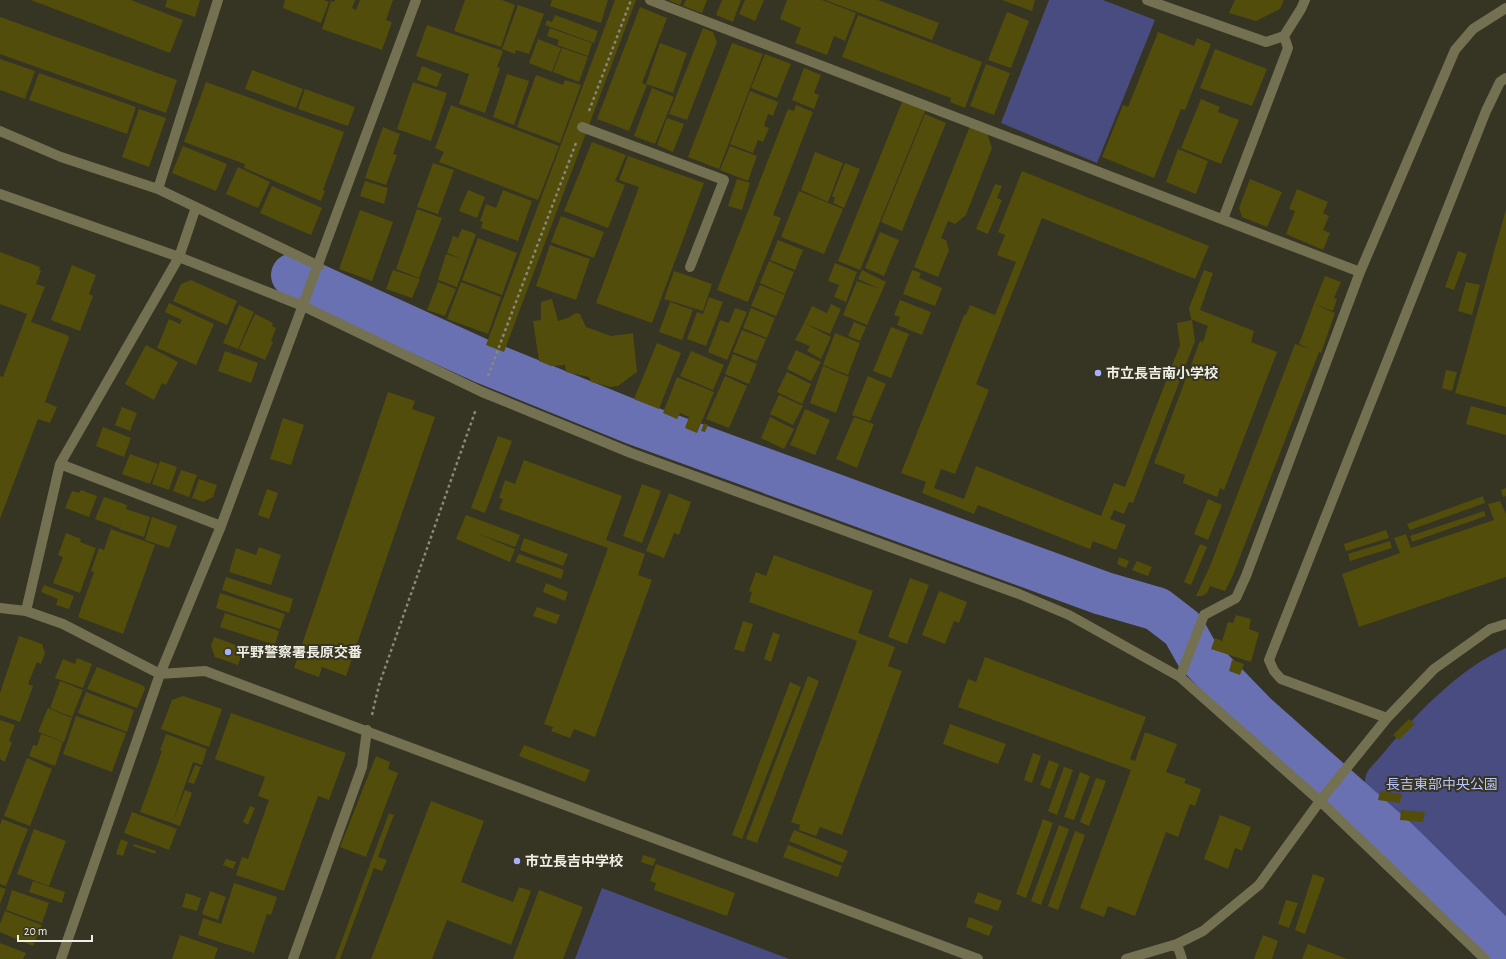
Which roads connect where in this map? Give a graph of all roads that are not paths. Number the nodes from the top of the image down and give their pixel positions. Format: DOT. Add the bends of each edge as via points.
graph roads {
  1 [pos="218,0"];
  2 [pos="416,0"];
  3 [pos="650,0"];
  4 [pos="1148,0"];
  5 [pos="1305,0"];
  6 [pos="1506,8"];
  7 [pos="1284,36"];
  8 [pos="1506,78"];
  9 [pos="582,127"];
  10 [pos="0,131"];
  11 [pos="158,188"];
  12 [pos="0,194"];
  13 [pos="196,207"];
  14 [pos="1223,219"];
  15 [pos="179,257"];
  16 [pos="319,266"];
  17 [pos="690,267"];
  18 [pos="1360,272"];
  19 [pos="303,306"];
  20 [pos="60,464"];
  21 [pos="221,526"];
  22 [pos="0,608"];
  23 [pos="26,611"];
  24 [pos="1506,624"];
  25 [pos="160,674"];
  26 [pos="1180,677"];
  27 [pos="1387,718"];
  28 [pos="368,730"];
  29 [pos="1320,801"];
  30 [pos="1177,944"];
  31 [pos="62,959"];
  32 [pos="293,959"];
  33 [pos="978,959"];
  34 [pos="1126,959"];
  35 [pos="1182,959"];
  36 [pos="1485,959"];
  1 -- 11 [label="street"];
  2 -- 16 [label="street"];
  3 -- 14 [label="street"];
  4 -- 7 [label="street" via="1266,42"];
  5 -- 7 [label="street"];
  6 -- 18 [label="street" via="1473,30 1455,50"];
  7 -- 14 [label="street" via="1288,48"];
  8 -- 27 [label="street" via="1500,82 1486,111 1269,660 1281,679"];
  9 -- 17 [label="street" via="724,180"];
  10 -- 11 [label="street" via="61,157"];
  11 -- 13 [label="street"];
  12 -- 15 [label="street"];
  13 -- 15 [label="street"];
  13 -- 16 [label="street"];
  14 -- 18 [label="street"];
  15 -- 19 [label="street"];
  15 -- 20 [label="street"];
  16 -- 19 [label="street"];
  18 -- 26 [label="street" via="1241,587 1236,598 1204,616"];
  19 -- 21 [label="street"];
  19 -- 26 [label="street" via="482,392 631,453 1019,594 1069,615"];
  20 -- 21 [label="street"];
  20 -- 23 [label="street"];
  21 -- 25 [label="street"];
  22 -- 23 [label="street"];
  23 -- 25 [label="street" via="63,624"];
  24 -- 27 [label="street" via="1490,629 1434,668"];
  25 -- 28 [label="street" via="205,671"];
  25 -- 31 [label="street"];
  26 -- 29 [label="street"];
  27 -- 29 [label="street"];
  28 -- 32 [label="street" via="362,767"];
  28 -- 33 [label="street"];
  29 -- 30 [label="street" via="1259,885 1203,931"];
  29 -- 36 [label="street"];
  30 -- 34 [label="street"];
  30 -- 35 [label="street"];
}
